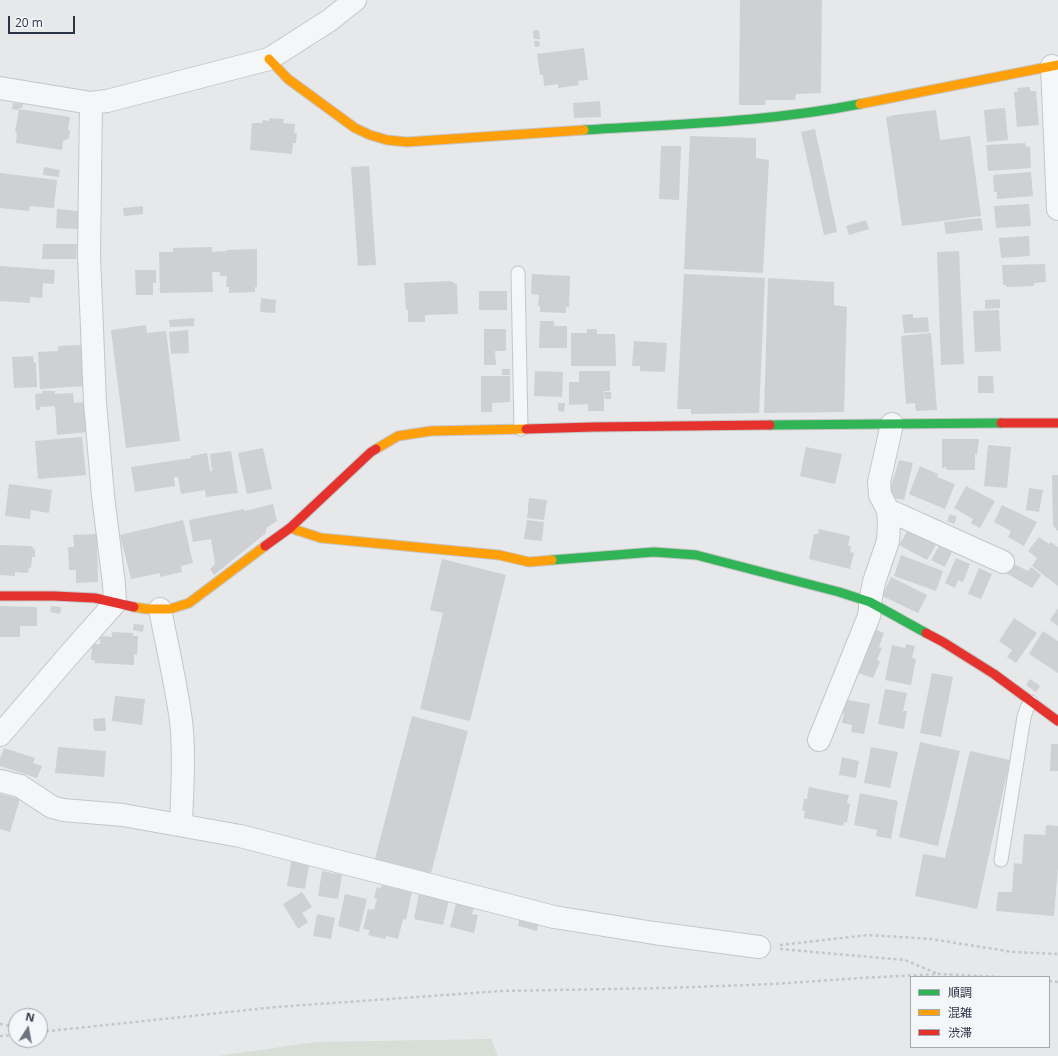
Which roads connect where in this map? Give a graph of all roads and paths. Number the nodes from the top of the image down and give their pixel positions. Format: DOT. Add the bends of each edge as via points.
graph roads {
  1 [pos="355,0"];
  2 [pos="269,59"];
  3 [pos="1055,66"];
  4 [pos="0,88"];
  5 [pos="91,104"];
  6 [pos="1058,209"];
  7 [pos="518,273"];
  8 [pos="1058,423"];
  9 [pos="892,424"];
  10 [pos="521,429"];
  11 [pos="888,510"];
  12 [pos="290,528"];
  13 [pos="1003,562"];
  14 [pos="0,596"];
  15 [pos="870,602"];
  16 [pos="115,603"];
  17 [pos="160,609"];
  18 [pos="1031,702"];
  19 [pos="1058,721"];
  20 [pos="0,735"];
  21 [pos="819,740"];
  22 [pos="0,781"];
  23 [pos="181,825"];
  24 [pos="1001,860"];
  25 [pos="759,947"];
  26 [pos="1058,954"];
  27 [pos="939,974"];
  28 [pos="980,976"];
  29 [pos="48,1031"];
  1 -- 2 [label="street" via="330,20"];
  2 -- 3 [label="street" via="288,79 355,128 387,140 407,142 769,118 825,111"];
  2 -- 5 [label="street"];
  3 -- 6 [label="street"];
  4 -- 5 [label="street"];
  5 -- 16 [label="street" via="89,256 95,402"];
  7 -- 10 [label="lane"];
  8 -- 9 [label="street"];
  9 -- 10 [label="street"];
  9 -- 11 [label="street" via="879,482 880,495"];
  10 -- 12 [label="street" via="431,431 398,436 371,452"];
  11 -- 13 [label="street"];
  11 -- 15 [label="street" via="888,541"];
  12 -- 15 [label="street" via="321,538 499,555 529,562 654,552 696,555"];
  12 -- 17 [label="street" via="189,603 170,609"];
  14 -- 16 [label="street" via="95,598"];
  15 -- 18 [label="street" via="943,642 994,674"];
  15 -- 21 [label="street" via="868,616"];
  16 -- 17 [label="street" via="147,610"];
  16 -- 20 [label="street"];
  17 -- 23 [label="street" via="181,722"];
  18 -- 19 [label="street"];
  18 -- 24 [label="lane" via="1024,717"];
  22 -- 23 [label="street" via="20,786 52,807 63,810 123,815"];
  23 -- 25 [label="street" via="240,836 554,917"];
  25 -- 26 [label="path" via="868,935 931,939 1013,952"];
  25 -- 27 [label="path" via="905,960"];
  27 -- 28 [label="path"];
  27 -- 29 [label="path" via="773,984 493,992 276,1007"];
}
